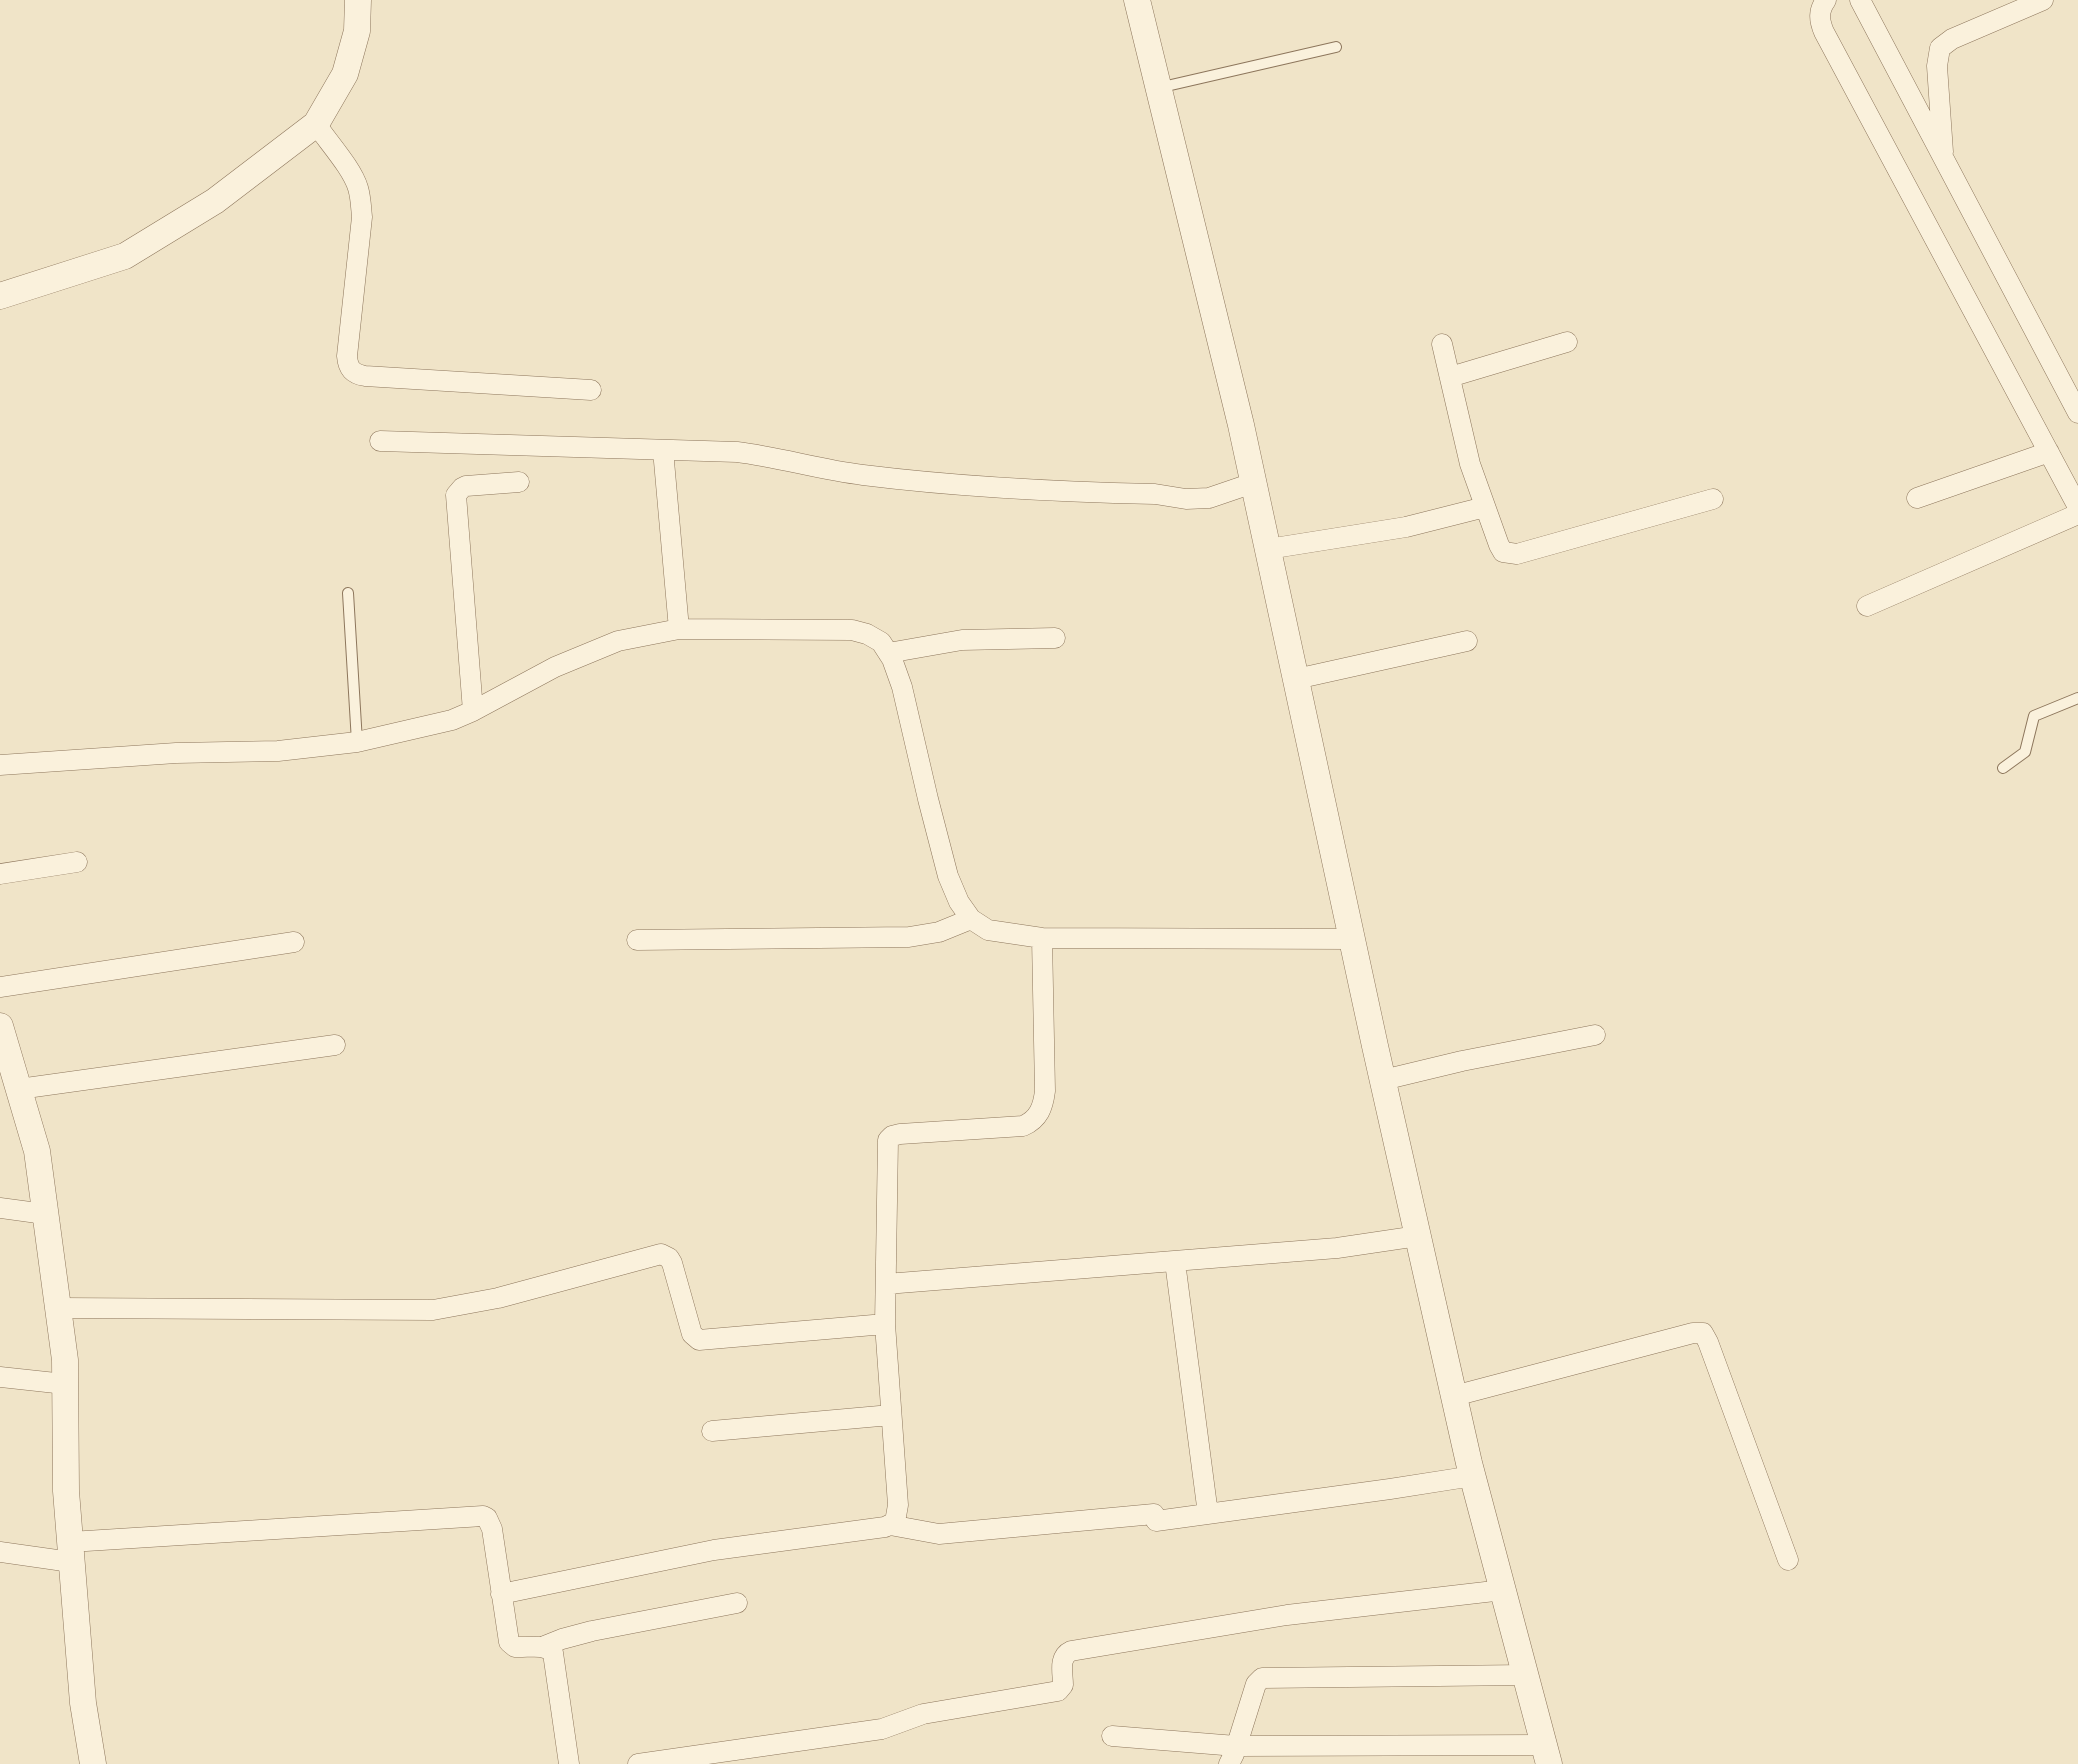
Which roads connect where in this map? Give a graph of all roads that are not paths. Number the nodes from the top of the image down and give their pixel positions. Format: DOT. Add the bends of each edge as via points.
graph roads {
  1 [pos="358,0"];
  2 [pos="1137,0"];
  3 [pos="1826,0"];
  4 [pos="1860,0"];
  5 [pos="2043,0"];
  6 [pos="1336,47"];
  7 [pos="1158,88"];
  8 [pos="316,124"];
  9 [pos="1944,162"];
  10 [pos="0,296"];
  11 [pos="1567,342"];
  12 [pos="1442,344"];
  13 [pos="1450,376"];
  14 [pos="591,390"];
  15 [pos="2078,413"];
  16 [pos="380,441"];
  17 [pos="663,450"];
  18 [pos="2049,452"];
  19 [pos="519,482"];
  20 [pos="1253,483"];
  21 [pos="1917,498"];
  22 [pos="1713,499"];
  23 [pos="1485,507"];
  24 [pos="2078,507"];
  25 [pos="2078,514"];
  26 [pos="1268,549"];
  27 [pos="348,593"];
  28 [pos="1867,606"];
  29 [pos="679,629"];
  30 [pos="1055,638"];
  31 [pos="1467,641"];
  32 [pos="888,653"];
  33 [pos="1296,679"];
  34 [pos="2078,698"];
  35 [pos="473,711"];
  36 [pos="357,742"];
  37 [pos="0,765"];
  38 [pos="2003,768"];
  39 [pos="76,862"];
  40 [pos="0,874"];
  41 [pos="971,919"];
  42 [pos="1042,938"];
  43 [pos="1352,939"];
  44 [pos="637,940"];
  45 [pos="294,942"];
  46 [pos="0,987"];
  47 [pos="0,1026"];
  48 [pos="1595,1035"];
  49 [pos="335,1046"];
  50 [pos="1383,1080"];
  51 [pos="19,1089"];
  52 [pos="0,1208"];
  53 [pos="45,1214"];
  54 [pos="1418,1236"];
  55 [pos="1175,1262"];
  56 [pos="886,1284"];
  57 [pos="58,1308"];
  58 [pos="885,1324"];
  59 [pos="0,1377"];
  60 [pos="65,1384"];
  61 [pos="1454,1396"];
  62 [pos="891,1415"];
  63 [pos="712,1431"];
  64 [pos="1473,1476"];
  65 [pos="1208,1514"];
  66 [pos="890,1525"];
  67 [pos="0,1552"];
  68 [pos="71,1552"];
  69 [pos="1788,1560"];
  70 [pos="1503,1590"];
  71 [pos="501,1594"];
  72 [pos="737,1603"];
  73 [pos="542,1647"];
  74 [pos="1525,1675"];
  75 [pos="1112,1736"];
  76 [pos="1233,1755"];
  77 [pos="1546,1755"];
  78 [pos="93,1764"];
  79 [pos="569,1764"];
  80 [pos="638,1764"];
  1 -- 8 [label="street" via="357,31 345,74"];
  2 -- 7 [label="street"];
  3 -- 18 [label="street" via="1820,11 1824,32"];
  4 -- 9 [label="street"];
  5 -- 9 [label="street" via="1952,39 1940,48 1937,66"];
  6 -- 7 [label="lane"];
  7 -- 20 [label="street"];
  8 -- 10 [label="street" via="215,201 125,256"];
  8 -- 14 [label="street" via="358,187 362,217 347,356 352,371 365,376"];
  9 -- 15 [label="street"];
  11 -- 13 [label="street"];
  12 -- 13 [label="street"];
  13 -- 23 [label="street" via="1470,464"];
  16 -- 17 [label="street"];
  17 -- 20 [label="street" via="737,452 859,475 929,483 1155,494 1186,499 1209,498"];
  17 -- 29 [label="street"];
  18 -- 21 [label="street"];
  18 -- 24 [label="street"];
  19 -- 35 [label="street" via="466,486 456,495"];
  20 -- 26 [label="street"];
  22 -- 23 [label="street" via="1512,554 1503,552"];
  23 -- 26 [label="street" via="1388,530"];
  25 -- 28 [label="street"];
  26 -- 33 [label="street"];
  27 -- 36 [label="lane"];
  29 -- 32 [label="street" via="852,630 880,642"];
  29 -- 35 [label="street" via="618,641 555,667"];
  30 -- 32 [label="street" via="962,640"];
  31 -- 33 [label="street"];
  32 -- 41 [label="street" via="902,687 948,876"];
  33 -- 43 [label="street"];
  34 -- 38 [label="lane" via="2034,716 2025,752"];
  35 -- 36 [label="street" via="452,720"];
  36 -- 37 [label="street" via="278,752 176,753"];
  39 -- 40 [label="street"];
  41 -- 42 [label="street" via="988,930"];
  41 -- 44 [label="street" via="939,932 909,937"];
  42 -- 43 [label="street"];
  42 -- 56 [label="street" via="1045,1091 1039,1114 1023,1126 892,1136 887,1147"];
  43 -- 50 [label="street"];
  45 -- 46 [label="street"];
  47 -- 51 [label="street"];
  48 -- 50 [label="street" via="1461,1060"];
  49 -- 51 [label="street"];
  50 -- 54 [label="street"];
  51 -- 53 [label="street" via="37,1151"];
  52 -- 53 [label="street"];
  53 -- 57 [label="street"];
  54 -- 55 [label="street" via="1337,1248"];
  54 -- 61 [label="street"];
  55 -- 56 [label="street"];
  55 -- 65 [label="street"];
  56 -- 58 [label="street"];
  57 -- 58 [label="street" via="433,1310 488,1300 660,1254 672,1263 692,1334 699,1340"];
  57 -- 60 [label="street"];
  58 -- 62 [label="street"];
  59 -- 60 [label="street"];
  60 -- 68 [label="street"];
  61 -- 64 [label="street"];
  61 -- 69 [label="street" via="1703,1333"];
  62 -- 63 [label="street"];
  62 -- 66 [label="street" via="898,1513"];
  64 -- 65 [label="street"];
  64 -- 70 [label="street"];
  65 -- 66 [label="street" via="939,1534"];
  66 -- 71 [label="street" via="714,1550"];
  67 -- 68 [label="street"];
  68 -- 71 [label="street" via="483,1516 492,1529"];
  68 -- 78 [label="street" via="83,1703"];
  70 -- 74 [label="street"];
  70 -- 80 [label="street" via="1287,1615 1071,1651 1063,1659 1063,1685 1058,1691 923,1714 882,1728"];
  71 -- 73 [label="street" via="511,1645"];
  72 -- 73 [label="street" via="592,1631"];
  73 -- 79 [label="street" via="552,1651 555,1659"];
  74 -- 76 [label="street" via="1262,1678 1256,1684"];
  74 -- 77 [label="street"];
  75 -- 76 [label="street"];
  76 -- 77 [label="street"];
}
